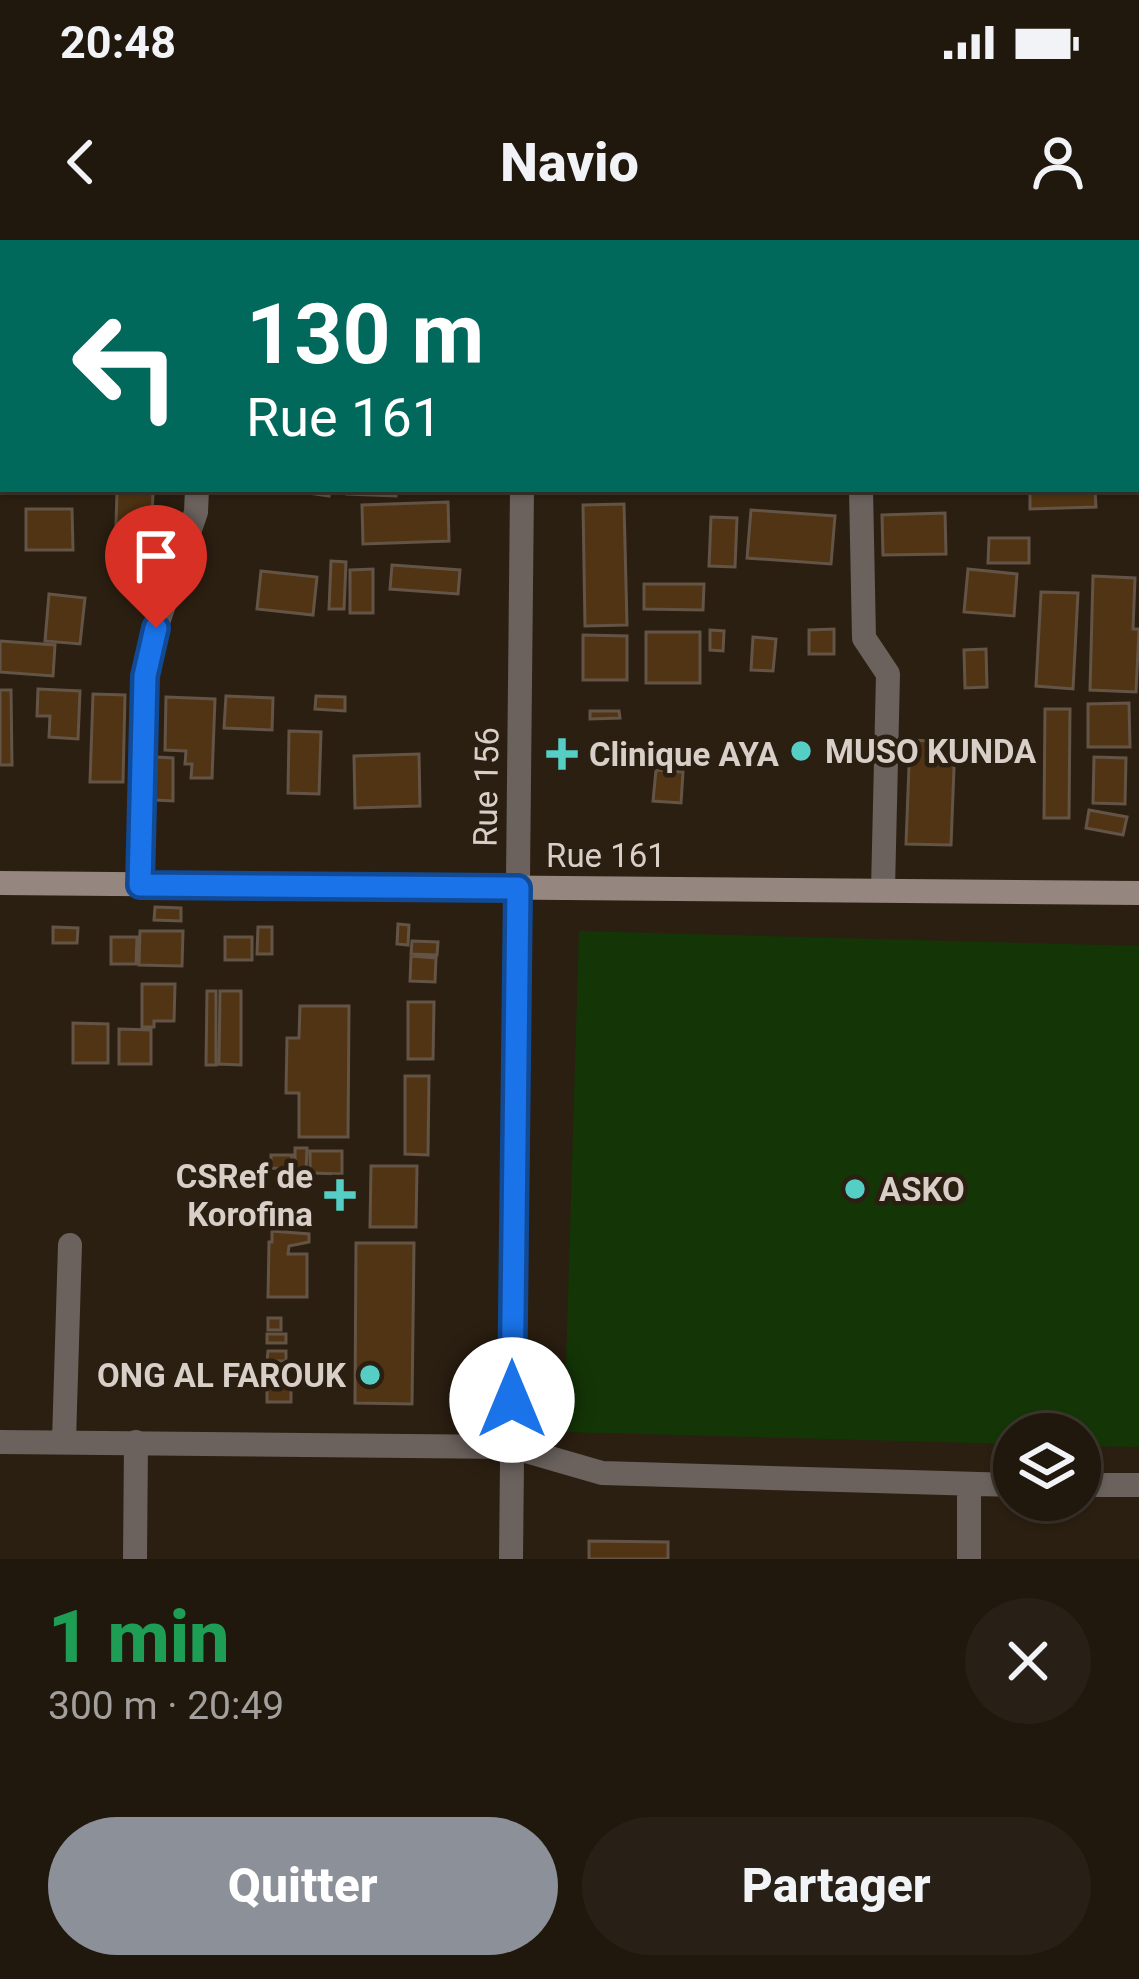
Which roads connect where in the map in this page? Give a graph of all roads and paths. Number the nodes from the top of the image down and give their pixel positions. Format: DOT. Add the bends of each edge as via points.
graph roads {
  1 [pos="197,492"];
  2 [pos="522,492"];
  3 [pos="862,492"];
  4 [pos="0,884"];
  5 [pos="140,885"];
  6 [pos="518,888"];
  7 [pos="884,890"];
  8 [pos="1139,893"];
  9 [pos="70,1245"];
  10 [pos="64,1441"];
  11 [pos="0,1442"];
  12 [pos="136,1442"];
  13 [pos="512,1447"];
  14 [pos="969,1485"];
  15 [pos="993,1485"];
  16 [pos="1101,1485"];
  17 [pos="1139,1485"];
  18 [pos="135,1559"];
  19 [pos="511,1559"];
  20 [pos="970,1559"];
  1 -- 5 [label="street" via="145,676"];
  2 -- 6 [label="street, Rue 156"];
  3 -- 7 [label="street" via="864,638 888,674"];
  4 -- 5 [label="street, Rue 161"];
  5 -- 6 [label="street, Rue 161"];
  6 -- 7 [label="street, Rue 161"];
  6 -- 13 [label="street, Rue 156"];
  7 -- 8 [label="street, Rue 161"];
  9 -- 10 [label="street"];
  10 -- 11 [label="street"];
  10 -- 12 [label="street"];
  12 -- 13 [label="street"];
  12 -- 18 [label="street"];
  13 -- 14 [label="street" via="602,1473"];
  13 -- 19 [label="street, Rue 156"];
  14 -- 15 [label="street"];
  14 -- 20 [label="street"];
  16 -- 17 [label="street"];
}
